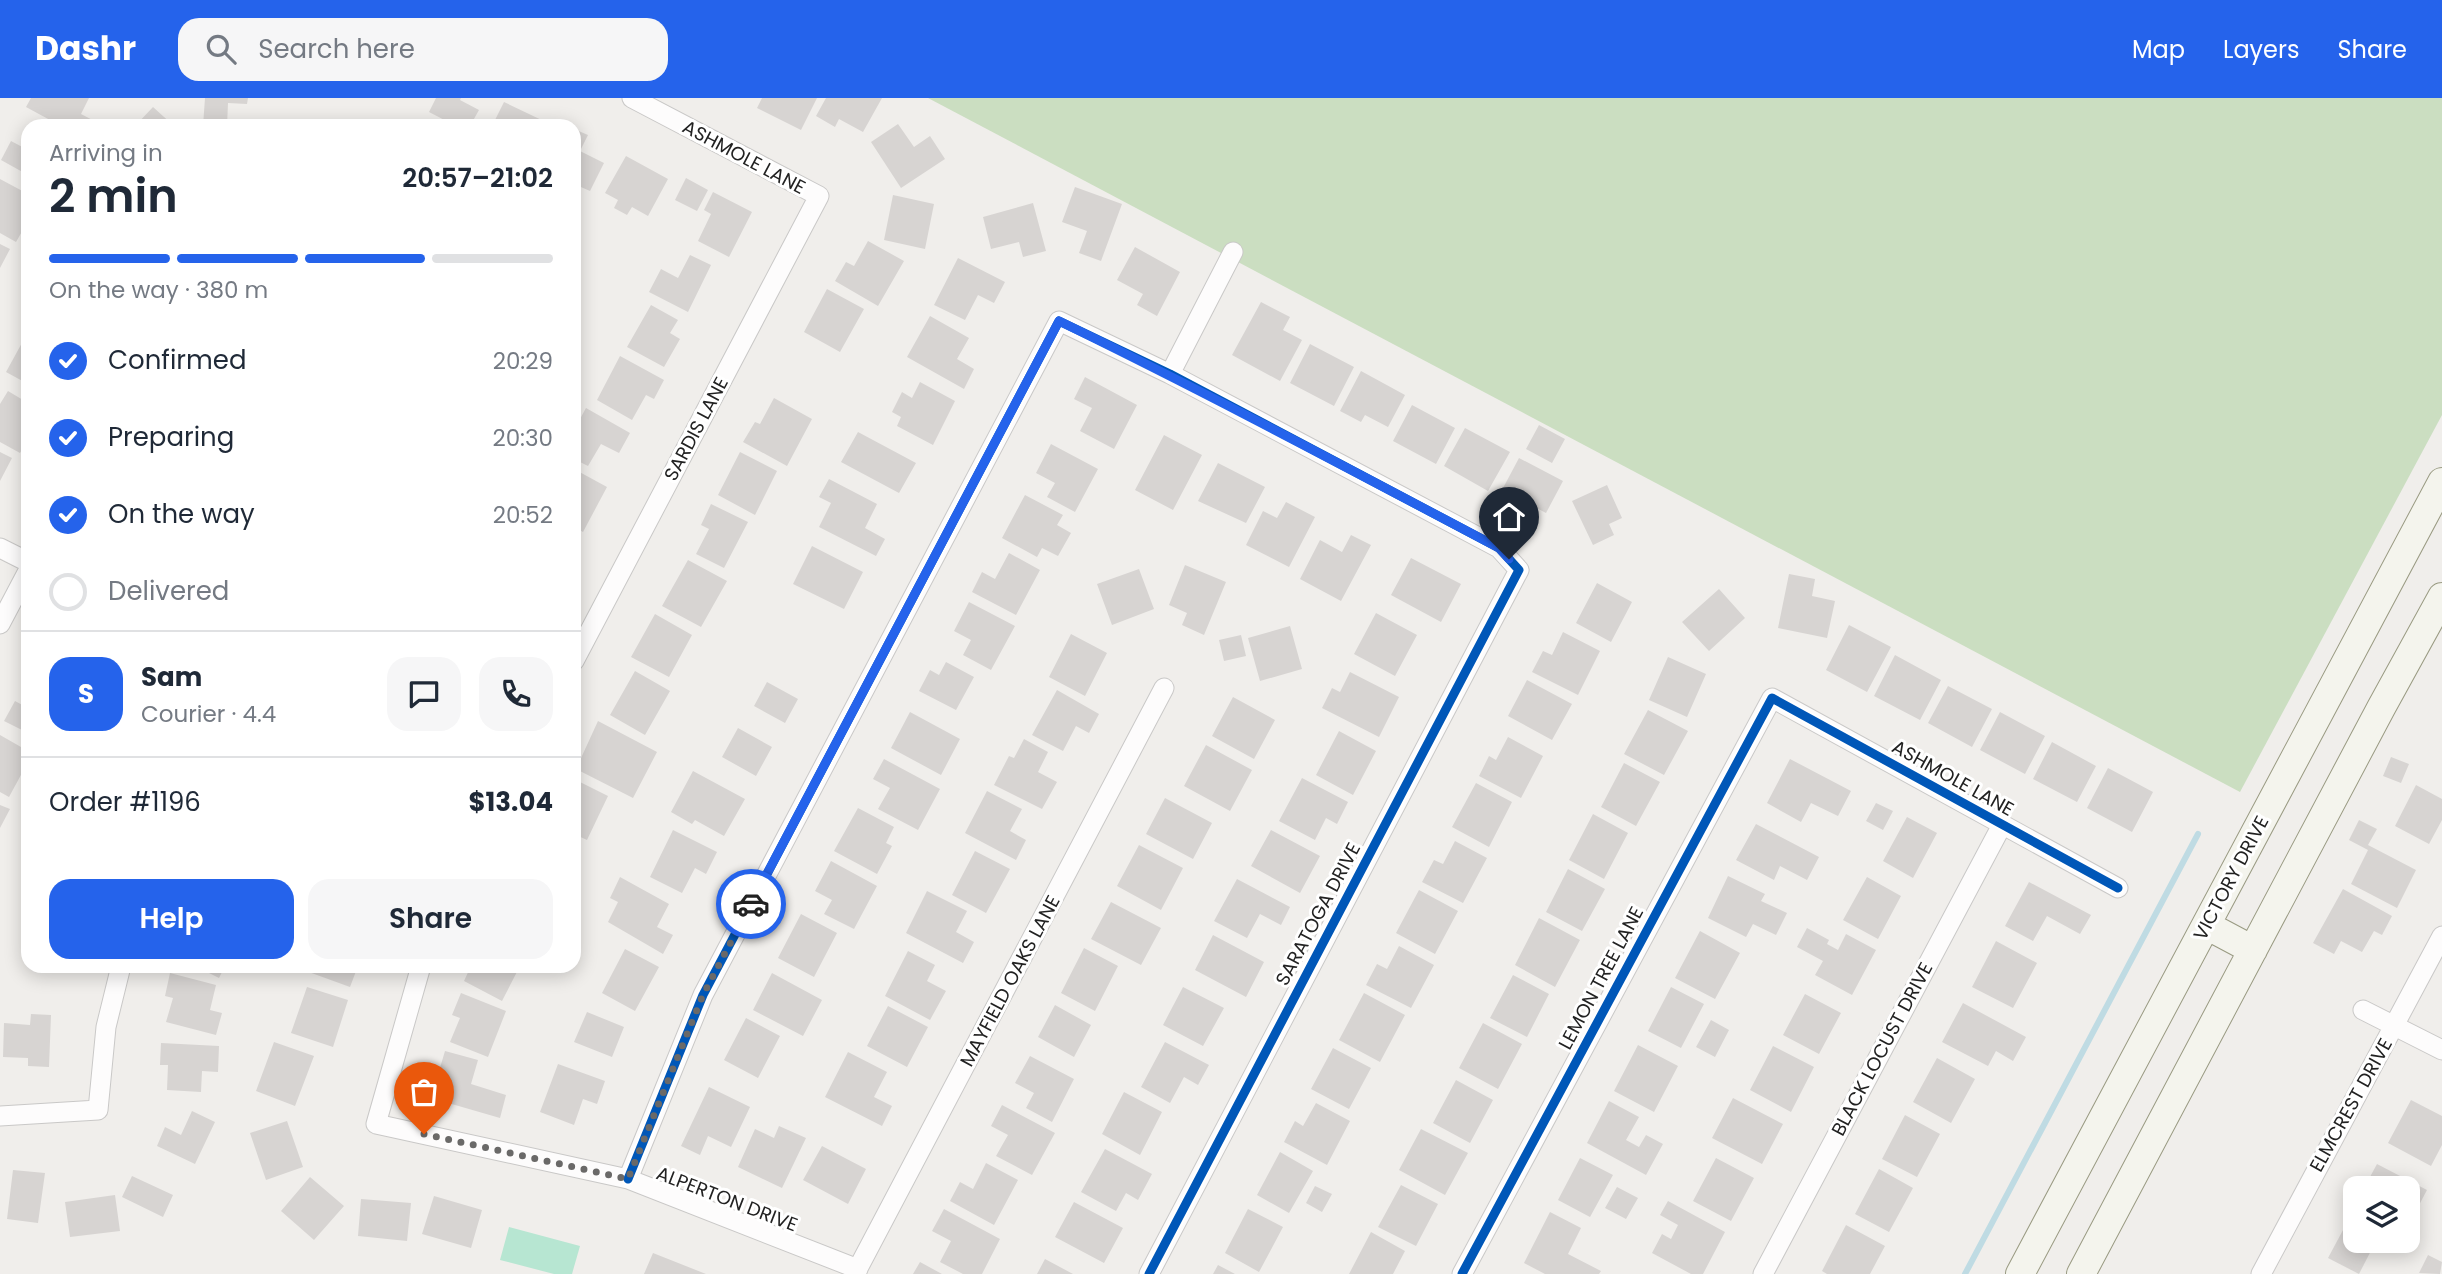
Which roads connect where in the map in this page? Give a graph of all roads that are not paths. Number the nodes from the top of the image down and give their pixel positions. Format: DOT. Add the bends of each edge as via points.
graph roads {
  1 [pos="632,98"];
  2 [pos="819,196"];
  3 [pos="1233,252"];
  4 [pos="1170,374"];
  5 [pos="2442,482"];
  6 [pos="0,548"];
  7 [pos="21,558"];
  8 [pos="21,584"];
  9 [pos="2442,597"];
  10 [pos="0,624"];
  11 [pos="581,649"];
  12 [pos="1164,688"];
  13 [pos="1772,698"];
  14 [pos="2002,825"];
  15 [pos="2118,888"];
  16 [pos="2206,925"];
  17 [pos="2442,936"];
  18 [pos="2253,950"];
  19 [pos="119,973"];
  20 [pos="419,973"];
  21 [pos="2363,1010"];
  22 [pos="2396,1025"];
  23 [pos="2442,1050"];
  24 [pos="0,1116"];
  25 [pos="628,1179"];
  26 [pos="857,1271"];
  27 [pos="1149,1274"];
  28 [pos="1462,1274"];
  29 [pos="1763,1274"];
  30 [pos="2020,1274"];
  31 [pos="2081,1274"];
  32 [pos="2260,1274"];
  1 -- 2 [label="street, ASHMOLE LANE"];
  2 -- 11 [label="street, SARDIS LANE"];
  3 -- 4 [label="street"];
  4 -- 25 [label="street" via="1059,321 703,995"];
  4 -- 27 [label="street, SARATOGA DRIVE" via="1499,548 1519,570"];
  5 -- 16 [label="main road, VICTORY DRIVE"];
  6 -- 7 [label="street"];
  8 -- 10 [label="street"];
  9 -- 18 [label="main road"];
  12 -- 26 [label="street, MAYFIELD OAKS LANE"];
  13 -- 14 [label="street, ASHMOLE LANE"];
  13 -- 28 [label="street, LEMON TREE LANE"];
  14 -- 15 [label="street, ASHMOLE LANE"];
  14 -- 29 [label="street, BLACK LOCUST DRIVE"];
  16 -- 18 [label="main road"];
  16 -- 30 [label="main road, VICTORY DRIVE"];
  17 -- 22 [label="street, ELMCREST DRIVE"];
  18 -- 31 [label="main road"];
  19 -- 24 [label="street" via="106,1027 98,1111"];
  20 -- 25 [label="street, ALPERTON DRIVE" via="376,1124"];
  21 -- 22 [label="street"];
  22 -- 23 [label="street"];
  22 -- 32 [label="street, ELMCREST DRIVE"];
  25 -- 26 [label="street, ALPERTON DRIVE"];
}
